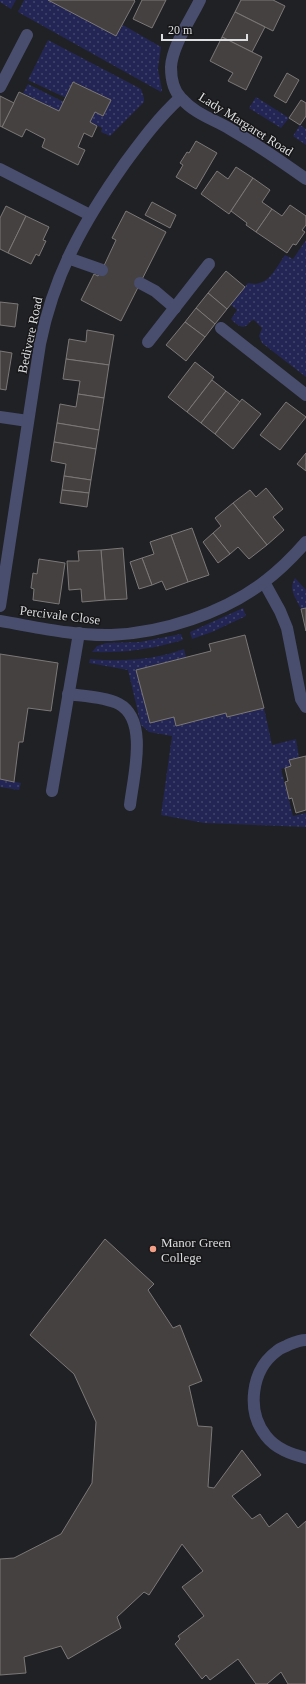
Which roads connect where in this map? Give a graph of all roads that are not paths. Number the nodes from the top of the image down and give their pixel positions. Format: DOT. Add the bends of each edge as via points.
graph roads {
  1 [pos="200,0"];
  2 [pos="27,35"];
  3 [pos="0,87"];
  4 [pos="180,98"];
  5 [pos="0,169"];
  6 [pos="306,179"];
  7 [pos="90,215"];
  8 [pos="68,258"];
  9 [pos="209,264"];
  10 [pos="102,270"];
  11 [pos="140,283"];
  12 [pos="175,308"];
  13 [pos="221,328"];
  14 [pos="148,342"];
  15 [pos="306,395"];
  16 [pos="0,417"];
  17 [pos="28,421"];
  18 [pos="306,542"];
  19 [pos="264,582"];
  20 [pos="0,606"];
  21 [pos="0,621"];
  22 [pos="79,633"];
  23 [pos="68,694"];
  24 [pos="306,707"];
  25 [pos="52,791"];
  26 [pos="130,805"];
  27 [pos="306,1340"];
  28 [pos="306,1458"];
  1 -- 4 [label="street, Lady Margaret Road" via="175,51 171,66 172,82"];
  2 -- 3 [label="street"];
  4 -- 6 [label="street, Lady Margaret Road" via="200,114 229,128"];
  4 -- 7 [label="street, Bedivere Road" via="143,138"];
  5 -- 7 [label="street"];
  7 -- 8 [label="street, Bedivere Road"];
  8 -- 10 [label="street"];
  8 -- 17 [label="street, Bedivere Road" via="46,315"];
  9 -- 12 [label="street"];
  11 -- 12 [label="street" via="155,291"];
  12 -- 14 [label="street"];
  13 -- 15 [label="street"];
  16 -- 17 [label="street"];
  17 -- 20 [label="street, Bedivere Road"];
  18 -- 19 [label="street, Percivale Close"];
  19 -- 22 [label="street, Percivale Close" via="198,617 167,626 138,633"];
  19 -- 24 [label="street" via="287,628 301,699"];
  21 -- 22 [label="street, Percivale Close"];
  22 -- 23 [label="street"];
  23 -- 25 [label="street"];
  23 -- 26 [label="street" via="109,701 127,710 136,731 137,744"];
  27 -- 28 [label="street" via="299,1340 277,1351 261,1368 254,1391 255,1415 266,1437 285,1452"];
}
